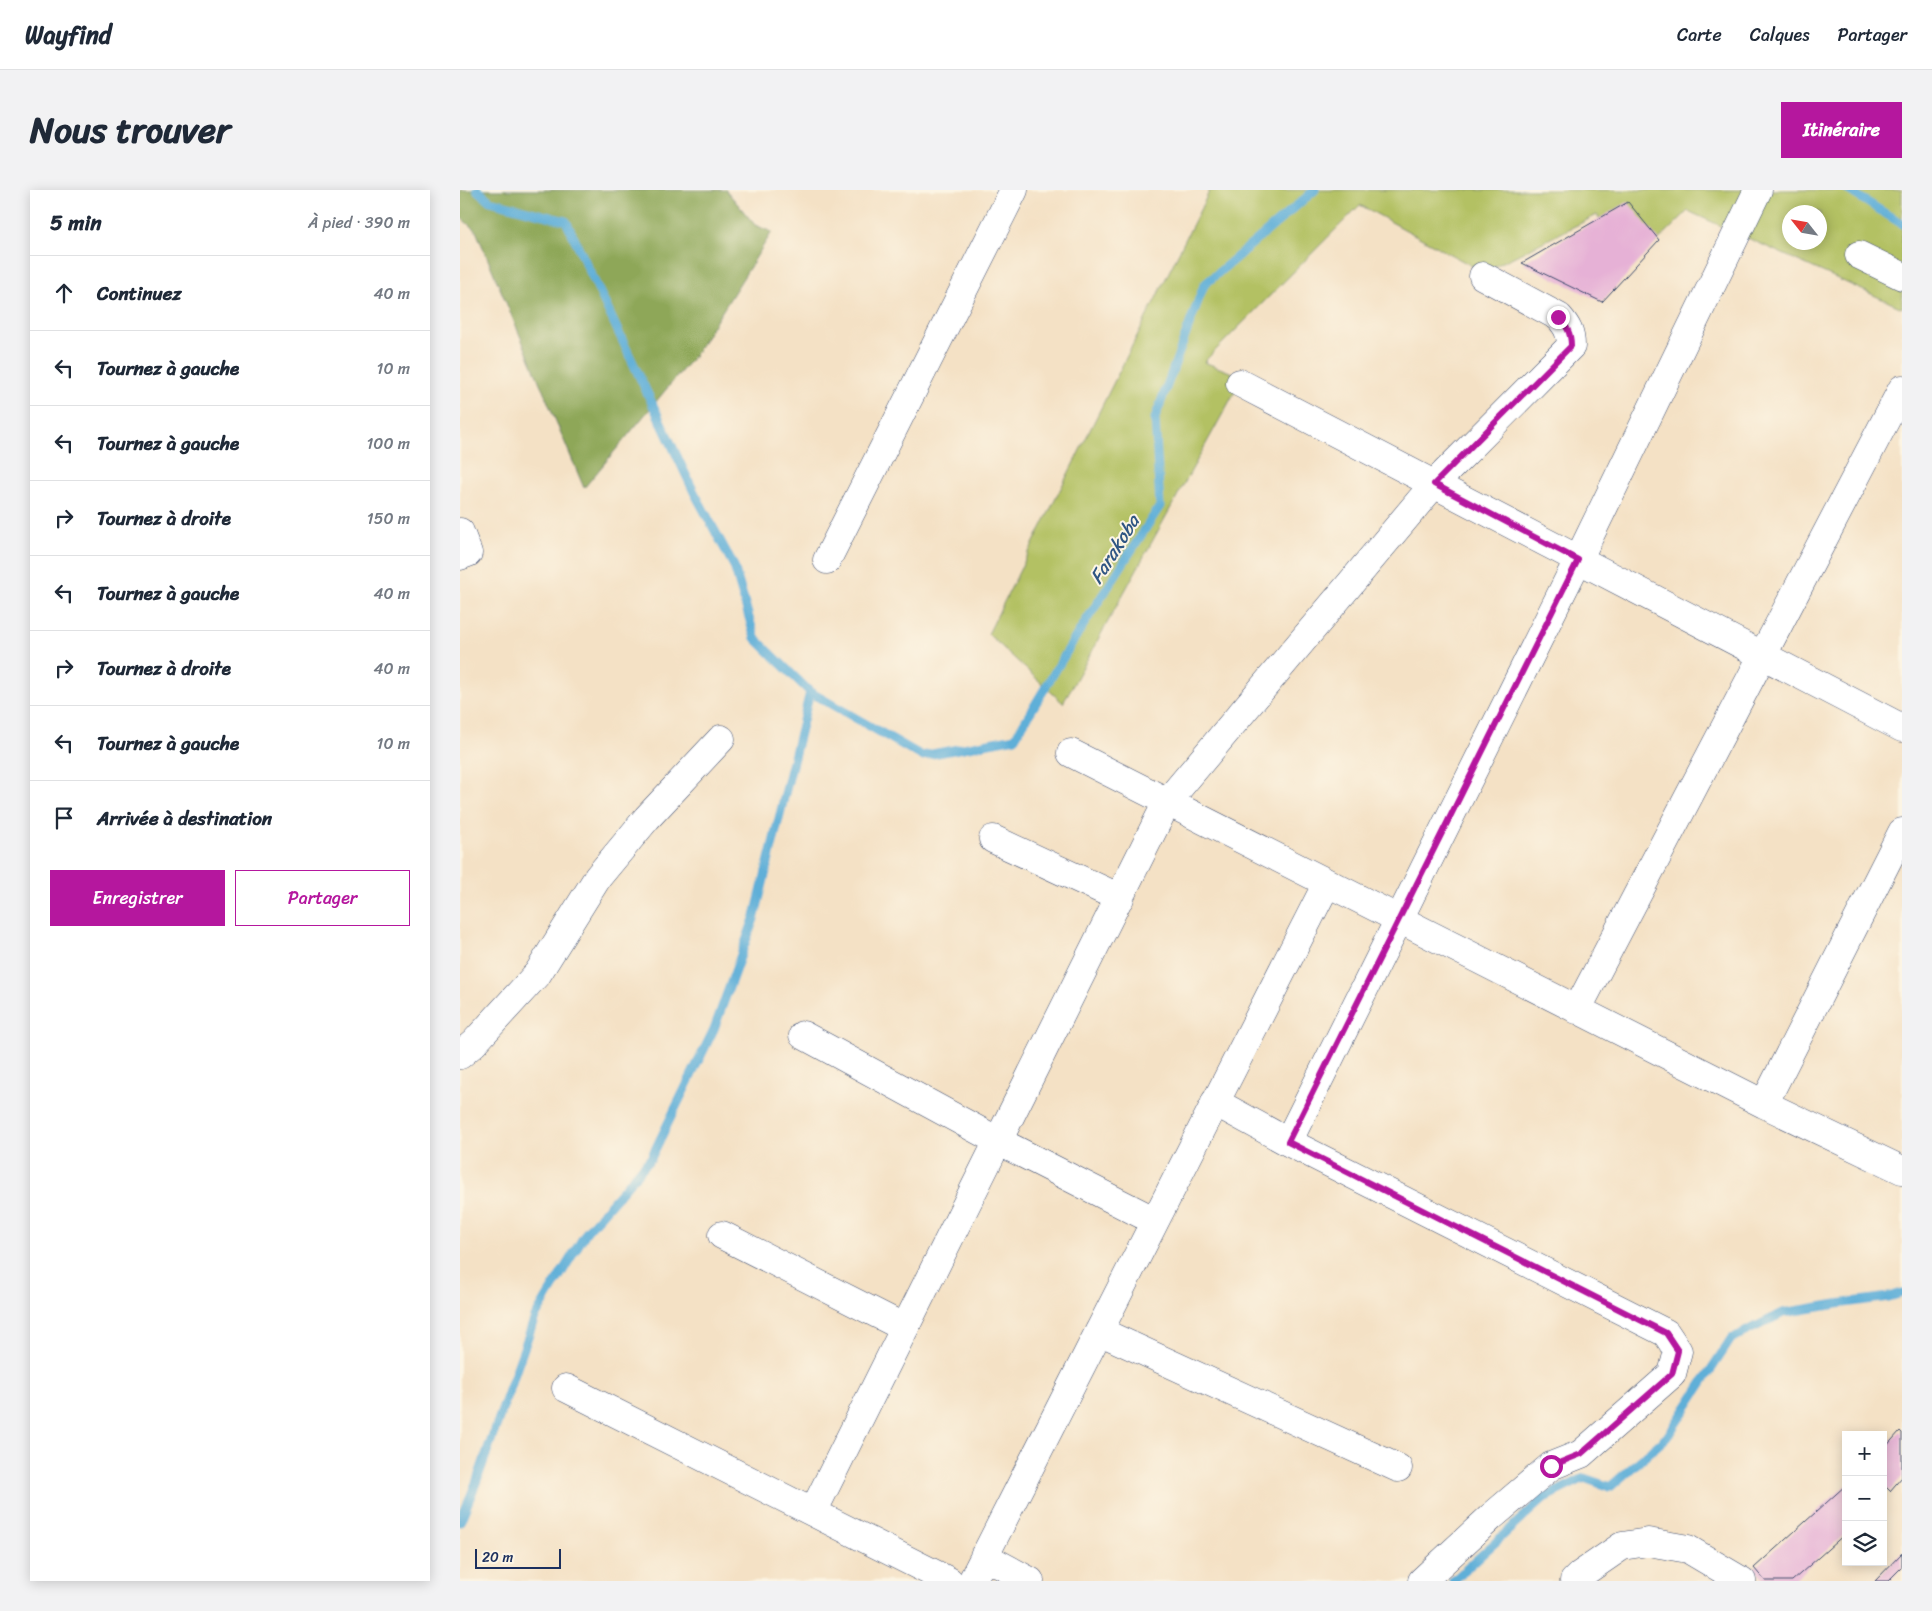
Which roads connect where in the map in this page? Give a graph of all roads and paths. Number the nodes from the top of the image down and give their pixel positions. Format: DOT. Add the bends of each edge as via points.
graph roads {
  1 [pos="1014,190"];
  2 [pos="1758,190"];
  3 [pos="1859,255"];
  4 [pos="1483,276"];
  5 [pos="1902,276"];
  6 [pos="1240,383"];
  7 [pos="1902,388"];
  8 [pos="1434,484"];
  9 [pos="460,532"];
  10 [pos="460,556"];
  11 [pos="827,560"];
  12 [pos="1578,560"];
  13 [pos="1762,656"];
  14 [pos="1902,728"];
  15 [pos="721,739"];
  16 [pos="1071,753"];
  17 [pos="1168,802"];
  18 [pos="1902,832"];
  19 [pos="993,839"];
  20 [pos="1327,883"];
  21 [pos="1120,898"];
  22 [pos="1399,919"];
  23 [pos="1577,1010"];
  24 [pos="803,1035"];
  25 [pos="460,1055"];
  26 [pos="1215,1102"];
  27 [pos="1764,1104"];
  28 [pos="998,1141"];
  29 [pos="1288,1142"];
  30 [pos="1902,1170"];
  31 [pos="1155,1221"];
  32 [pos="722,1235"];
  33 [pos="905,1328"];
  34 [pos="1099,1331"];
  35 [pos="566,1388"];
  36 [pos="1398,1468"];
  37 [pos="813,1512"];
  38 [pos="984,1556"];
  39 [pos="949,1581"];
  40 [pos="972,1581"];
  41 [pos="1030,1581"];
  42 [pos="1422,1581"];
  43 [pos="1574,1581"];
  44 [pos="1742,1581"];
  1 -- 11 [label="street"];
  2 -- 12 [label="street"];
  3 -- 5 [label="street"];
  4 -- 8 [label="street" via="1558,317 1571,335 1571,346"];
  6 -- 8 [label="street"];
  7 -- 13 [label="street"];
  8 -- 12 [label="street"];
  8 -- 17 [label="street"];
  9 -- 10 [label="street" via="468,553"];
  12 -- 13 [label="street"];
  12 -- 22 [label="street"];
  13 -- 14 [label="street"];
  13 -- 23 [label="street"];
  15 -- 25 [label="street" via="647,818 598,877 538,973"];
  16 -- 17 [label="street"];
  17 -- 20 [label="street"];
  17 -- 21 [label="street"];
  18 -- 27 [label="street"];
  19 -- 21 [label="street"];
  20 -- 22 [label="street"];
  20 -- 26 [label="street"];
  21 -- 28 [label="street"];
  22 -- 23 [label="street"];
  22 -- 29 [label="street"];
  23 -- 27 [label="street"];
  24 -- 28 [label="street"];
  26 -- 29 [label="street"];
  26 -- 31 [label="street"];
  27 -- 30 [label="street"];
  28 -- 31 [label="street"];
  28 -- 33 [label="street"];
  29 -- 42 [label="street" via="1666,1333 1678,1351 1672,1374 1581,1454 1551,1466"];
  31 -- 34 [label="street"];
  32 -- 33 [label="street"];
  33 -- 37 [label="street"];
  34 -- 36 [label="street"];
  34 -- 38 [label="street"];
  35 -- 37 [label="street"];
  37 -- 39 [label="street"];
  38 -- 40 [label="street"];
  38 -- 41 [label="street"];
  43 -- 44 [label="street" via="1622,1546 1648,1542 1688,1549"];
}
